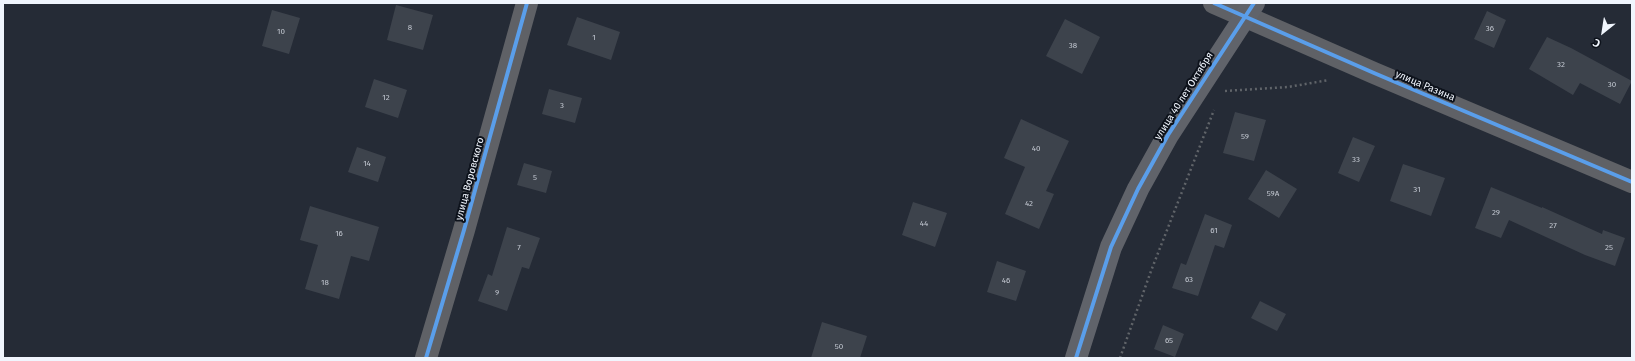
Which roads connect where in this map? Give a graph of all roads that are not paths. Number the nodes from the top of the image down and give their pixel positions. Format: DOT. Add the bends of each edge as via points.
graph roads {
  1 [pos="527,3"];
  2 [pos="1214,3"];
  3 [pos="1249,10"];
  4 [pos="1632,182"];
  5 [pos="426,358"];
  6 [pos="1076,358"];
  1 -- 5 [label="street, улица Воровского"];
  2 -- 3 [label="street, улица Разина"];
  3 -- 4 [label="street, улица Разина" via="1374,73"];
  3 -- 6 [label="street, улица 40 лет Октября" via="1168,135 1138,189 1111,247"];
}
